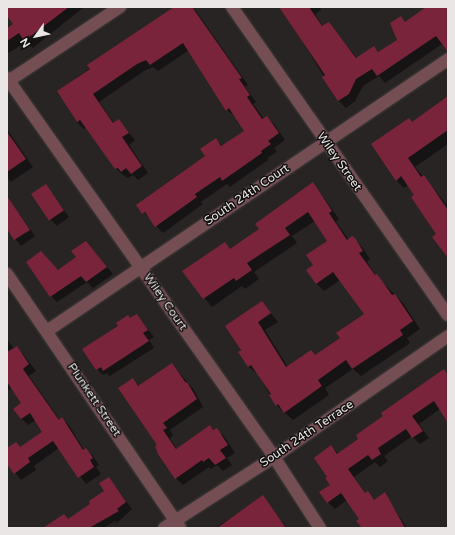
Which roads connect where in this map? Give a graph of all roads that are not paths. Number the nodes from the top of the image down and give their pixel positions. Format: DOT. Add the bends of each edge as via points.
graph roads {
  1 [pos="120,7"];
  2 [pos="232,7"];
  3 [pos="448,59"];
  4 [pos="8,80"];
  5 [pos="325,142"];
  6 [pos="141,267"];
  7 [pos="7,274"];
  8 [pos="448,315"];
  9 [pos="47,331"];
  10 [pos="448,336"];
  11 [pos="274,457"];
  12 [pos="177,524"];
  13 [pos="164,528"];
  14 [pos="320,528"];
  1 -- 4 [label="street"];
  2 -- 5 [label="street, Wiley Street"];
  3 -- 5 [label="street, South 24th Court"];
  4 -- 6 [label="street, Wiley Court"];
  5 -- 6 [label="street, South 24th Court"];
  5 -- 8 [label="street, Wiley Street"];
  6 -- 9 [label="street, South 24th Court"];
  6 -- 11 [label="street, Wiley Court"];
  7 -- 9 [label="street, Plunkett Street"];
  9 -- 12 [label="street, Plunkett Street"];
  10 -- 11 [label="street, South 24th Terrace"];
  11 -- 12 [label="street, South 24th Terrace"];
  11 -- 14 [label="street, Wiley Court"];
  12 -- 13 [label="street, South 24th Terrace"];
}
